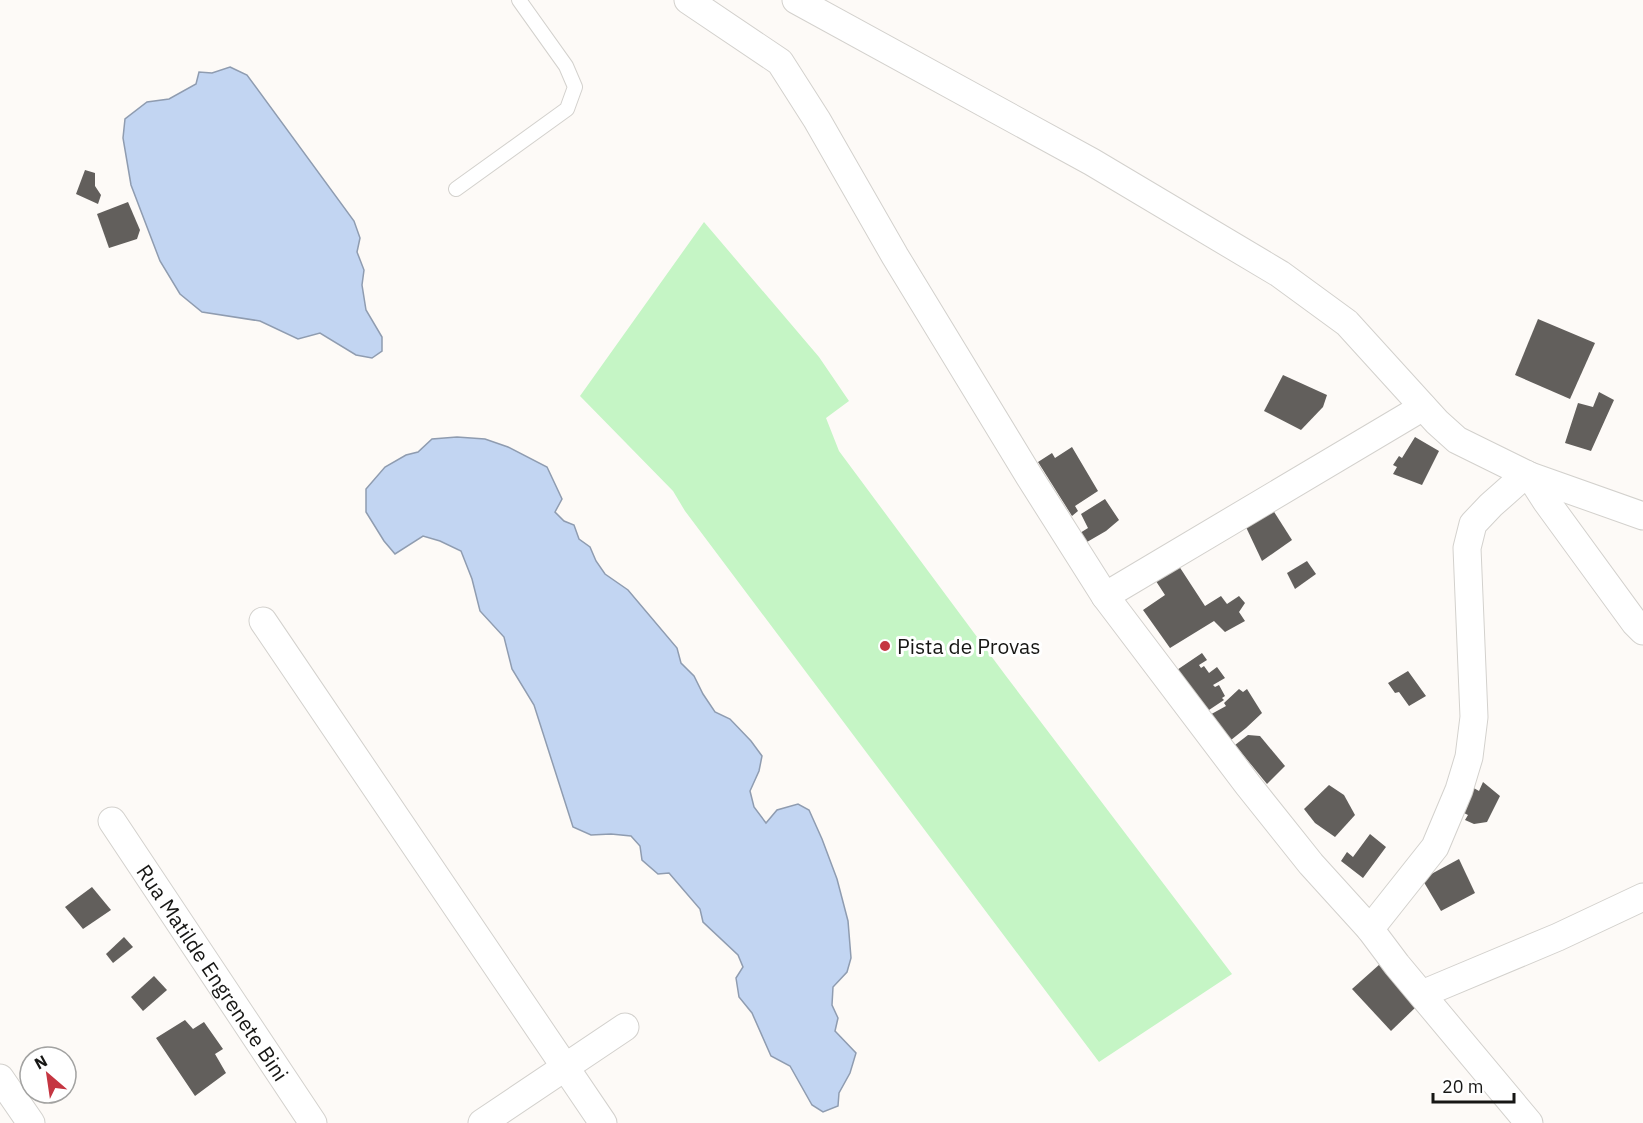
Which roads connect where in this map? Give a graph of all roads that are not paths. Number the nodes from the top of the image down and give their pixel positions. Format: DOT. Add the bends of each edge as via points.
graph roads {
  1 [pos="519,0"];
  2 [pos="688,0"];
  3 [pos="796,0"];
  4 [pos="456,189"];
  5 [pos="1424,407"];
  6 [pos="1528,475"];
  7 [pos="1643,516"];
  8 [pos="1105,596"];
  9 [pos="263,621"];
  10 [pos="1643,631"];
  11 [pos="112,821"];
  12 [pos="1643,897"];
  13 [pos="1370,929"];
  14 [pos="1422,994"];
  15 [pos="625,1027"];
  16 [pos="565,1067"];
  17 [pos="0,1078"];
  18 [pos="31,1123"];
  19 [pos="313,1123"];
  20 [pos="482,1123"];
  21 [pos="603,1123"];
  22 [pos="1529,1123"];
  1 -- 4 [label="lane" via="566,66 575,87 567,109"];
  2 -- 8 [label="street" via="780,62"];
  3 -- 5 [label="street" via="1092,162 1280,274 1347,323"];
  5 -- 6 [label="street" via="1456,440"];
  5 -- 8 [label="street"];
  6 -- 7 [label="street"];
  6 -- 10 [label="street"];
  6 -- 13 [label="street" via="1473,524 1467,548 1474,717 1469,757 1459,790 1435,847"];
  8 -- 13 [label="street" via="1311,864"];
  9 -- 16 [label="street"];
  11 -- 19 [label="street, Rua Matilde Engrenete Bini"];
  12 -- 14 [label="street"];
  13 -- 14 [label="street"];
  14 -- 22 [label="street"];
  15 -- 16 [label="street"];
  16 -- 20 [label="street"];
  16 -- 21 [label="street"];
  17 -- 18 [label="street"];
}
